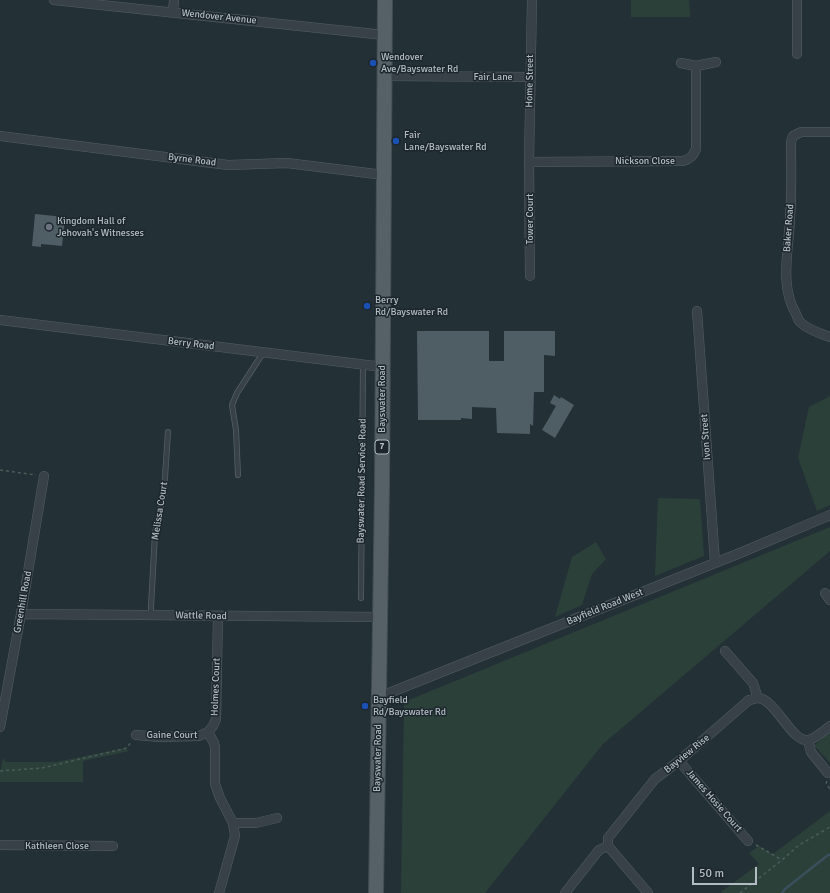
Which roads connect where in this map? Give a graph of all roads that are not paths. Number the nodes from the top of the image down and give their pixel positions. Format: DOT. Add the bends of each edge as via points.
graph roads {
  1 [pos="54,0"];
  2 [pos="174,0"];
  3 [pos="385,0"];
  4 [pos="532,0"];
  5 [pos="797,0"];
  6 [pos="173,12"];
  7 [pos="384,34"];
  8 [pos="797,54"];
  9 [pos="716,62"];
  10 [pos="681,63"];
  11 [pos="696,66"];
  12 [pos="385,76"];
  13 [pos="530,77"];
  14 [pos="830,132"];
  15 [pos="0,136"];
  16 [pos="529,162"];
  17 [pos="384,175"];
  18 [pos="530,276"];
  19 [pos="697,311"];
  20 [pos="0,320"];
  21 [pos="830,337"];
  22 [pos="262,353"];
  23 [pos="363,364"];
  24 [pos="383,367"];
  25 [pos="168,432"];
  26 [pos="238,475"];
  27 [pos="44,476"];
  28 [pos="830,515"];
  29 [pos="715,562"];
  30 [pos="361,598"];
  31 [pos="21,614"];
  32 [pos="151,614"];
  33 [pos="218,616"];
  34 [pos="380,617"];
  35 [pos="725,651"];
  36 [pos="379,697"];
  37 [pos="758,698"];
  38 [pos="830,726"];
  39 [pos="0,727"];
  40 [pos="208,732"];
  41 [pos="136,735"];
  42 [pos="808,740"];
  43 [pos="679,761"];
  44 [pos="828,773"];
  45 [pos="277,818"];
  46 [pos="233,824"];
  47 [pos="748,841"];
  48 [pos="0,845"];
  49 [pos="113,846"];
  50 [pos="608,846"];
  51 [pos="219,893"];
  52 [pos="376,893"];
  53 [pos="565,893"];
  54 [pos="648,893"];
  1 -- 6 [label="street, Wendover Avenue"];
  2 -- 6 [label="street"];
  3 -- 7 [label="main road, Bayswater Road / 7"];
  4 -- 13 [label="street, Home Street"];
  5 -- 8 [label="street"];
  6 -- 7 [label="street, Wendover Avenue"];
  7 -- 12 [label="main road, Bayswater Road / 7"];
  9 -- 11 [label="street"];
  10 -- 11 [label="street"];
  11 -- 16 [label="street, Nickson Close" via="696,149 689,159"];
  12 -- 13 [label="street, Fair Lane"];
  12 -- 17 [label="main road, Bayswater Road / 7"];
  13 -- 16 [label="street, Home Street"];
  14 -- 21 [label="street, Baker Road" via="801,132 794,136 791,142 786,284 793,310 800,322"];
  15 -- 17 [label="street, Byrne Road" via="228,164 286,163"];
  16 -- 18 [label="street, Tower Court"];
  17 -- 24 [label="main road, Bayswater Road / 7"];
  19 -- 29 [label="street, Ivon Street"];
  20 -- 22 [label="street, Berry Road"];
  22 -- 23 [label="street, Berry Road"];
  22 -- 26 [label="lane" via="232,405"];
  23 -- 24 [label="street, Berry Road"];
  23 -- 30 [label="lane, Bayswater Road Service Road"];
  24 -- 34 [label="main road, Bayswater Road / 7"];
  25 -- 32 [label="lane, Melissa Court" via="164,492 155,534"];
  27 -- 31 [label="street, Greenhill Road"];
  28 -- 29 [label="street, Bayfield Road West"];
  29 -- 36 [label="street, Bayfield Road West"];
  31 -- 32 [label="street, Wattle Road"];
  31 -- 39 [label="street, Greenhill Road"];
  32 -- 33 [label="street, Wattle Road"];
  33 -- 34 [label="street, Wattle Road"];
  33 -- 40 [label="street, Holmes Court" via="216,719"];
  34 -- 36 [label="main road, Bayswater Road / 7"];
  35 -- 37 [label="street" via="754,683"];
  36 -- 52 [label="main road, Bayswater Road / 7"];
  37 -- 42 [label="street" via="769,703 796,735"];
  37 -- 43 [label="street, Bayview Rise" via="749,700"];
  38 -- 42 [label="street"];
  40 -- 41 [label="street, Gaine Court" via="199,736"];
  40 -- 46 [label="street" via="215,747 215,784"];
  42 -- 44 [label="street" via="811,752"];
  43 -- 47 [label="street, James Hosie Court"];
  43 -- 50 [label="street, Bayview Rise" via="655,779 608,838"];
  45 -- 46 [label="street" via="256,823"];
  46 -- 51 [label="street" via="235,836"];
  48 -- 49 [label="street, Kathleen Close"];
  50 -- 53 [label="street" via="599,850"];
  50 -- 54 [label="street"];
}
